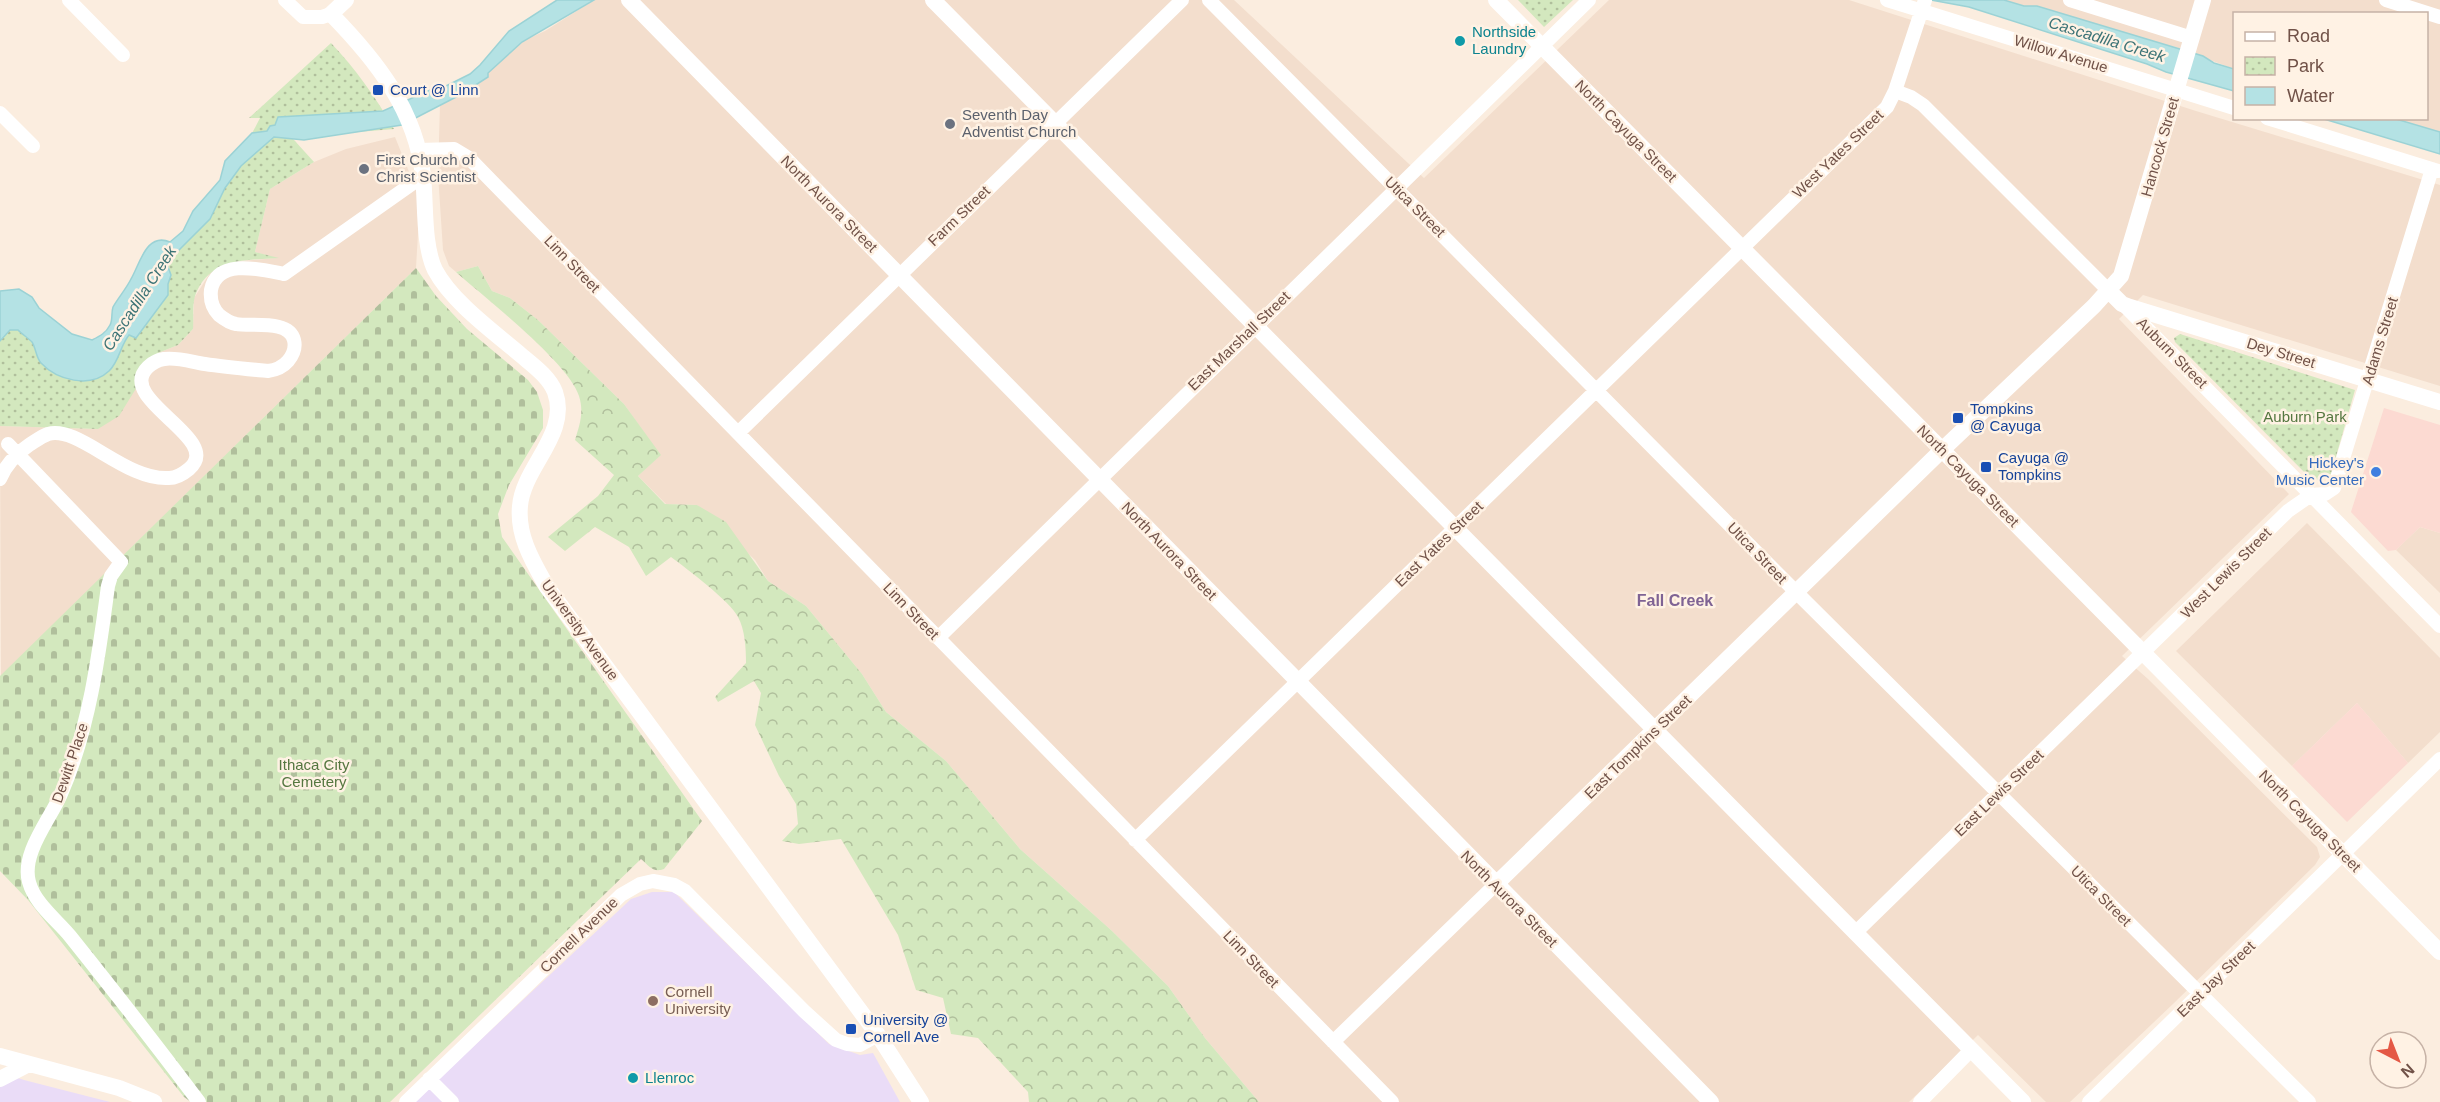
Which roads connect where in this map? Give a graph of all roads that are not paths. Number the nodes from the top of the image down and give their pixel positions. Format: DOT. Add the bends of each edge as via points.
graph roads {
  1 [pos="69,0"];
  2 [pos="285,0"];
  3 [pos="346,0"];
  4 [pos="629,0"];
  5 [pos="933,0"];
  6 [pos="1182,0"];
  7 [pos="1209,0"];
  8 [pos="1496,0"];
  9 [pos="1589,0"];
  10 [pos="1887,0"];
  11 [pos="2070,0"];
  12 [pos="2203,0"];
  13 [pos="2386,0"];
  14 [pos="1923,4"];
  15 [pos="2426,12"];
  16 [pos="332,14"];
  17 [pos="2191,42"];
  18 [pos="1541,45"];
  19 [pos="123,55"];
  20 [pos="2178,85"];
  21 [pos="1895,91"];
  22 [pos="2233,107"];
  23 [pos="0,113"];
  24 [pos="2273,120"];
  25 [pos="1054,124"];
  26 [pos="33,146"];
  27 [pos="419,150"];
  28 [pos="2436,171"];
  29 [pos="423,176"];
  30 [pos="1396,188"];
  31 [pos="1742,248"];
  32 [pos="899,275"];
  33 [pos="2109,291"];
  34 [pos="2122,304"];
  35 [pos="1254,327"];
  36 [pos="2368,380"];
  37 [pos="1596,390"];
  38 [pos="2440,402"];
  39 [pos="738,434"];
  40 [pos="13,449"];
  41 [pos="1942,450"];
  42 [pos="0,479"];
  43 [pos="1099,479"];
  44 [pos="2311,495"];
  45 [pos="1454,529"];
  46 [pos="1796,592"];
  47 [pos="2440,626"];
  48 [pos="938,638"];
  49 [pos="2144,654"];
  50 [pos="1297,682"];
  51 [pos="1654,731"];
  52 [pos="2440,759"];
  53 [pos="1998,794"];
  54 [pos="1135,840"];
  55 [pos="2343,854"];
  56 [pos="1496,885"];
  57 [pos="1856,933"];
  58 [pos="2440,952"];
  59 [pos="2200,994"];
  60 [pos="878,1035"];
  61 [pos="1333,1042"];
  62 [pos="1971,1050"];
  63 [pos="0,1056"];
  64 [pos="29,1064"];
  65 [pos="0,1079"];
  66 [pos="429,1079"];
  67 [pos="154,1102"];
  68 [pos="199,1102"];
  69 [pos="406,1102"];
  70 [pos="452,1102"];
  71 [pos="921,1102"];
  72 [pos="1392,1102"];
  73 [pos="1711,1102"];
  74 [pos="1920,1102"];
  75 [pos="2023,1102"];
  76 [pos="2089,1102"];
  77 [pos="2308,1102"];
  1 -- 19 [label="street"];
  2 -- 16 [label="street" via="303,17"];
  3 -- 16 [label="street"];
  4 -- 32 [label="street, North Aurora Street"];
  5 -- 25 [label="street"];
  6 -- 25 [label="street, Farm Street"];
  7 -- 30 [label="street, Utica Street"];
  8 -- 18 [label="street, North Cayuga Street"];
  9 -- 18 [label="street, East Marshall Street"];
  10 -- 14 [label="street, Willow Avenue"];
  11 -- 17 [label="street"];
  12 -- 17 [label="street, Hancock Street"];
  13 -- 15 [label="street"];
  14 -- 20 [label="street, Willow Avenue"];
  14 -- 21 [label="street, West Yates Street"];
  16 -- 27 [label="street, University Avenue" via="400,100"];
  17 -- 20 [label="street, Hancock Street"];
  18 -- 30 [label="street, East Marshall Street"];
  18 -- 31 [label="street, North Cayuga Street"];
  20 -- 22 [label="street, Willow Avenue"];
  20 -- 33 [label="street, Hancock Street" via="2121,276"];
  21 -- 31 [label="street, West Yates Street" via="1887,107"];
  21 -- 33 [label="street, Auburn Street" via="1923,105"];
  23 -- 26 [label="street"];
  24 -- 28 [label="street"];
  25 -- 32 [label="street, Farm Street"];
  25 -- 35 [label="street"];
  27 -- 29 [label="street, University Avenue"];
  27 -- 39 [label="street, Linn Street" via="448,148 465,154"];
  28 -- 36 [label="street, Adams Street"];
  29 -- 40 [label="street" via="284,274 247,267 218,277 210,297 219,314 236,324 285,329 293,337 295,347 292,357 278,370 165,359 147,368 142,387 196,448 197,458 182,475 152,477 133,471 74,436 62,433 48,434"];
  29 -- 60 [label="street, University Avenue" via="429,249 436,271 474,315 539,371 554,392 557,417 520,508 523,537 532,560 547,586"];
  30 -- 35 [label="street, East Marshall Street"];
  30 -- 37 [label="street, Utica Street"];
  31 -- 37 [label="street, East Yates Street"];
  31 -- 41 [label="street, North Cayuga Street"];
  32 -- 39 [label="street, Farm Street"];
  32 -- 43 [label="street, North Aurora Street"];
  33 -- 34 [label="street, Auburn Street"];
  33 -- 41 [label="street, Hancock Street"];
  34 -- 36 [label="street, Dey Street"];
  34 -- 44 [label="street, Auburn Street"];
  35 -- 43 [label="street, East Marshall Street"];
  35 -- 45 [label="street"];
  36 -- 38 [label="street, Dey Street"];
  36 -- 44 [label="street, Adams Street" via="2334,488 2325,494"];
  37 -- 45 [label="street, East Yates Street"];
  37 -- 46 [label="street, Utica Street"];
  39 -- 48 [label="street, Linn Street"];
  40 -- 42 [label="street"];
  40 -- 68 [label="street, Dewitt Place" via="121,562 108,586 86,716 62,793 31,852 29,882 39,901"];
  41 -- 46 [label="street, East Tompkins Street"];
  41 -- 49 [label="street, North Cayuga Street"];
  43 -- 48 [label="street, East Marshall Street"];
  43 -- 50 [label="street, North Aurora Street"];
  44 -- 47 [label="street, Auburn Street"];
  44 -- 49 [label="street, West Lewis Street" via="2289,511"];
  45 -- 50 [label="street, East Yates Street"];
  45 -- 51 [label="street"];
  46 -- 51 [label="street, East Tompkins Street"];
  46 -- 53 [label="street, Utica Street"];
  48 -- 54 [label="street, Linn Street"];
  49 -- 53 [label="street, East Lewis Street"];
  49 -- 55 [label="street, North Cayuga Street"];
  50 -- 54 [label="street, East Yates Street"];
  50 -- 56 [label="street, North Aurora Street"];
  51 -- 56 [label="street, East Tompkins Street"];
  51 -- 57 [label="street"];
  52 -- 55 [label="street, East Jay Street"];
  53 -- 57 [label="street, East Lewis Street"];
  53 -- 59 [label="street, Utica Street"];
  54 -- 61 [label="street, Linn Street"];
  55 -- 58 [label="street, North Cayuga Street"];
  55 -- 59 [label="street, East Jay Street"];
  56 -- 61 [label="street, East Tompkins Street"];
  56 -- 73 [label="street, North Aurora Street"];
  57 -- 62 [label="street"];
  59 -- 76 [label="street, East Jay Street"];
  59 -- 77 [label="street, Utica Street"];
  60 -- 66 [label="street, Cornell Avenue" via="860,1045 836,1040 696,899 674,885 653,881 621,895"];
  60 -- 71 [label="street, University Avenue"];
  61 -- 72 [label="street, Linn Street"];
  62 -- 74 [label="street"];
  62 -- 75 [label="street"];
  63 -- 64 [label="street"];
  64 -- 65 [label="street"];
  64 -- 67 [label="street" via="119,1088"];
  66 -- 69 [label="street, Cornell Avenue"];
  66 -- 70 [label="street"];
}
